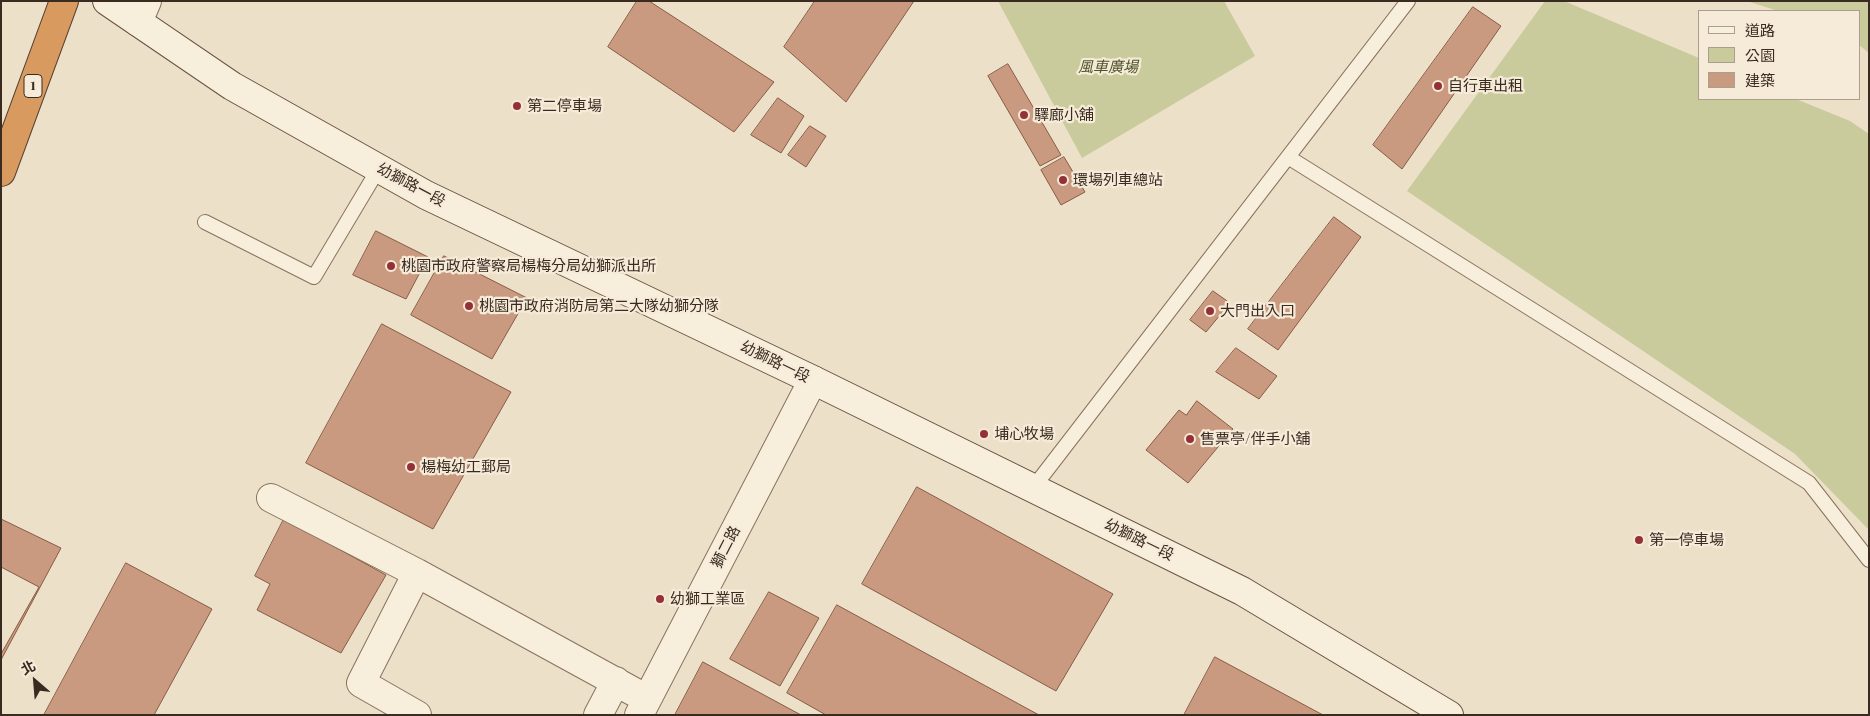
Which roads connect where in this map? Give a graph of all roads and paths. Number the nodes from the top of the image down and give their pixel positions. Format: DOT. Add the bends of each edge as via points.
graph roads {
  1 [pos="64,1"];
  2 [pos="107,1"];
  3 [pos="1408,1"];
  4 [pos="143,11"];
  5 [pos="1288,156"];
  6 [pos="379,168"];
  7 [pos="1,172"];
  8 [pos="205,222"];
  9 [pos="813,380"];
  10 [pos="1033,488"];
  11 [pos="271,498"];
  12 [pos="1869,560"];
  13 [pos="417,573"];
  14 [pos="616,681"];
  15 [pos="643,707"];
  16 [pos="417,715"];
  17 [pos="598,715"];
  18 [pos="1449,715"];
  1 -- 7 [label="highway, 1"];
  2 -- 4 [label="street, 幼獅路一段"];
  3 -- 5 [label="lane"];
  4 -- 6 [label="street, 幼獅路一段" via="232,86"];
  5 -- 10 [label="lane"];
  5 -- 12 [label="lane" via="1809,483"];
  6 -- 8 [label="lane" via="314,277"];
  6 -- 9 [label="street, 幼獅路一段" via="426,195"];
  9 -- 10 [label="street, 幼獅路一段"];
  9 -- 15 [label="street, 獅二路"];
  10 -- 18 [label="street, 幼獅路一段" via="1242,591"];
  11 -- 13 [label="street"];
  13 -- 14 [label="street"];
  13 -- 16 [label="street" via="361,683"];
  14 -- 15 [label="street"];
  14 -- 17 [label="street"];
}
